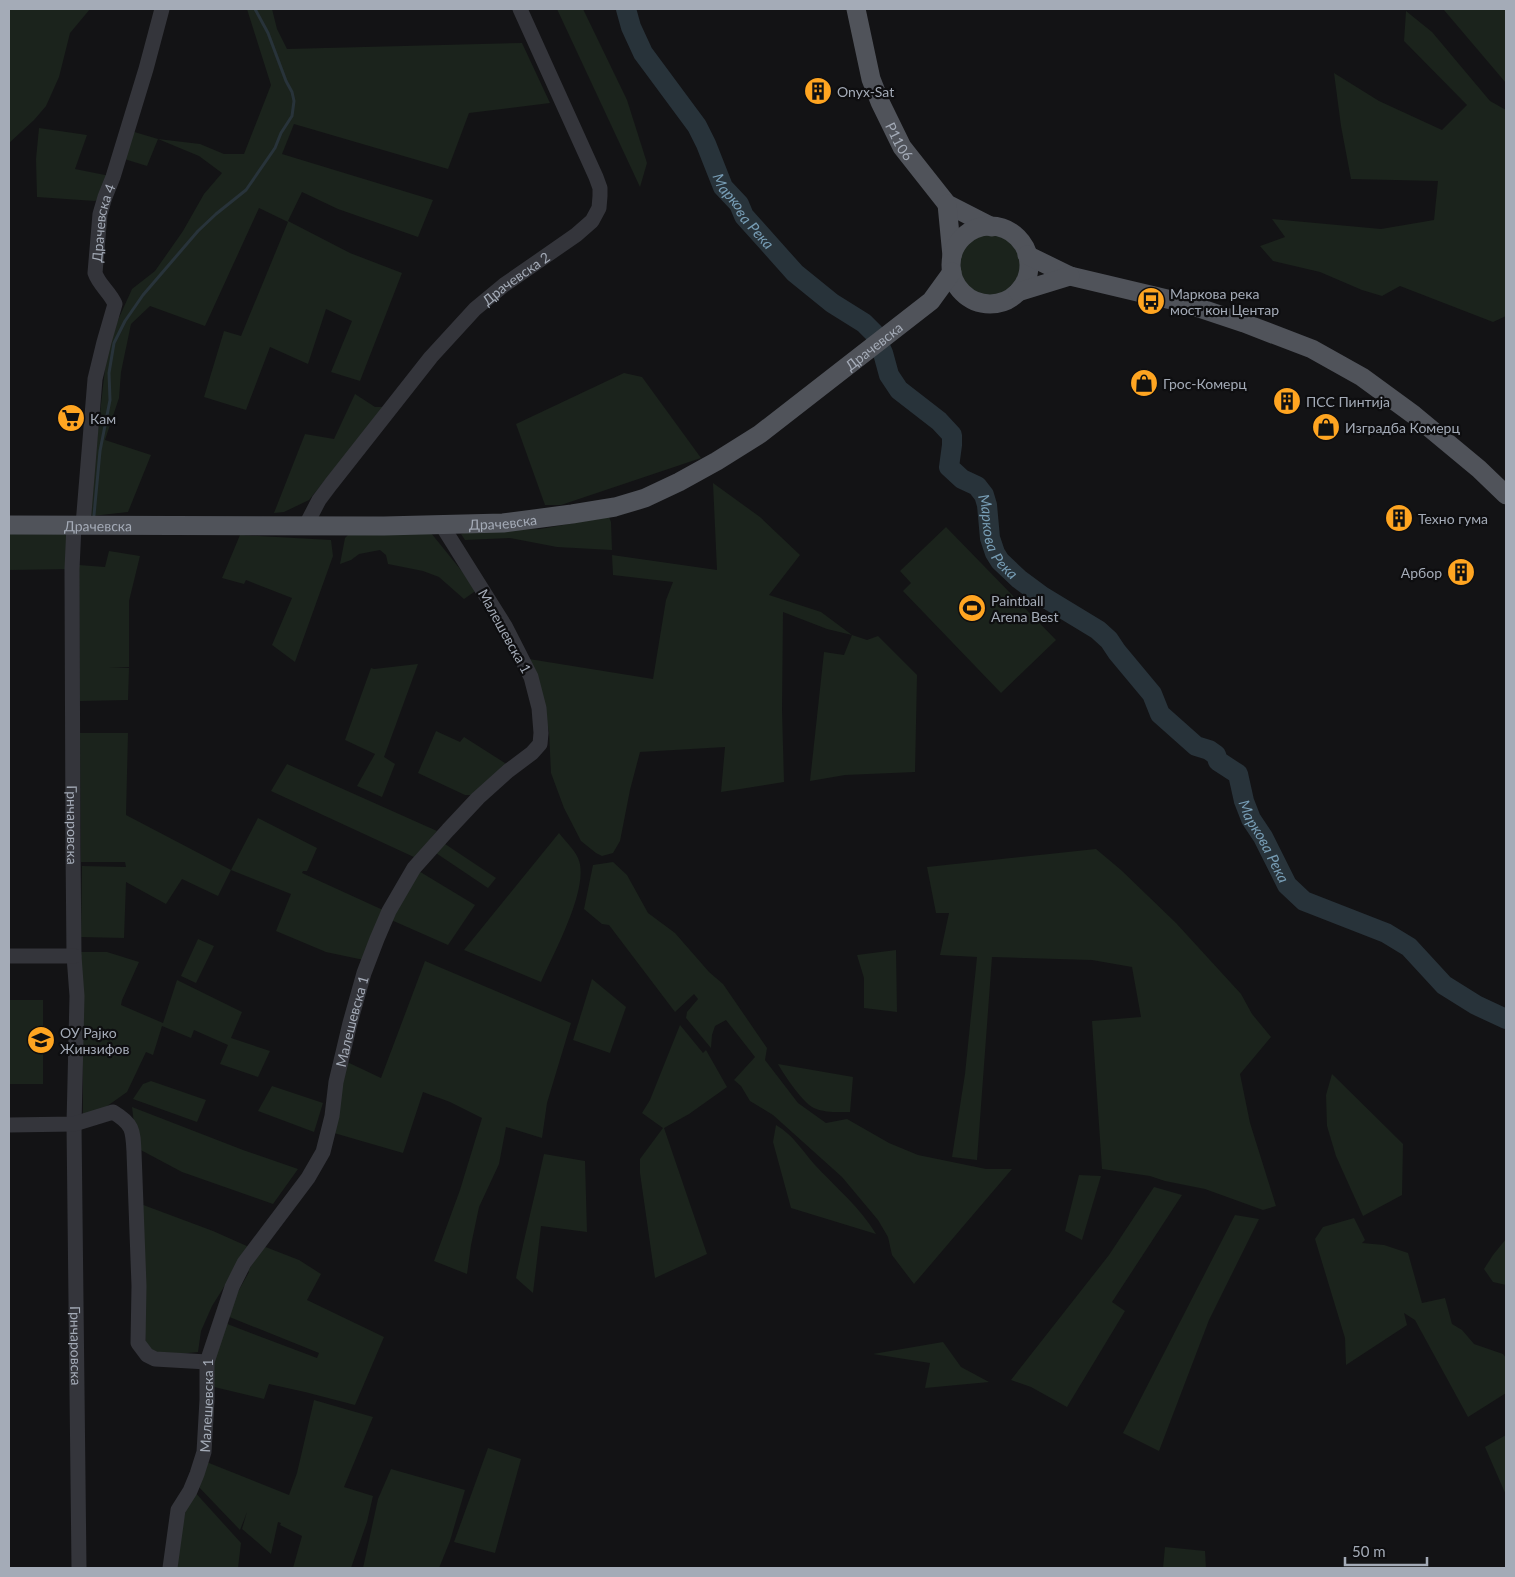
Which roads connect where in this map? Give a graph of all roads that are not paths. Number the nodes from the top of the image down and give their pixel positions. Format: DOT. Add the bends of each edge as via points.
graph roads {
  1 [pos="162,9"];
  2 [pos="520,9"];
  3 [pos="856,9"];
  4 [pos="947,204"];
  5 [pos="992,227"];
  6 [pos="1027,255"];
  7 [pos="952,264"];
  8 [pos="1070,276"];
  9 [pos="1018,292"];
  10 [pos="965,295"];
  11 [pos="931,301"];
  12 [pos="1506,495"];
  13 [pos="441,524"];
  14 [pos="9,525"];
  15 [pos="79,525"];
  16 [pos="306,526"];
  17 [pos="9,956"];
  18 [pos="74,956"];
  19 [pos="74,1124"];
  20 [pos="9,1125"];
  21 [pos="206,1362"];
  22 [pos="79,1568"];
  23 [pos="170,1568"];
  1 -- 15 [label="street, Драчевска 4" via="100,214 95,273 115,304 96,378"];
  2 -- 16 [label="street, Драчевска 2" via="596,177 600,188 599,208 592,221 576,235 504,285 475,310 431,358 331,484"];
  3 -- 4 [label="main road, P1106" via="871,79 891,127 902,147"];
  4 -- 5 [label="main road"];
  4 -- 7 [label="main road"];
  5 -- 6 [label="main road" via="1014,235"];
  5 -- 7 [label="main road" via="970,232 959,242"];
  6 -- 8 [label="main road"];
  6 -- 9 [label="main road" via="1026,278"];
  7 -- 10 [label="main road" via="956,285"];
  7 -- 11 [label="main road, Драчевска"];
  8 -- 9 [label="main road"];
  8 -- 12 [label="main road" via="1184,303 1312,349 1362,377 1414,415"];
  9 -- 10 [label="main road" via="1011,298 992,304"];
  10 -- 11 [label="main road, Драчевска"];
  11 -- 13 [label="main road, Драчевска" via="760,434 717,462 645,498 572,514 503,522"];
  13 -- 16 [label="main road, Драчевска"];
  13 -- 21 [label="street, Малешевска 1" via="505,626 531,678 539,708 540,744 448,830 414,868 390,911 369,958 350,1023 323,1152 308,1178 244,1263 232,1287"];
  14 -- 15 [label="main road, Драчевска"];
  15 -- 16 [label="main road, Драчевска"];
  15 -- 18 [label="street, Грнчаровска" via="72,569"];
  17 -- 18 [label="street"];
  18 -- 19 [label="street, Грнчаровска" via="77,996"];
  19 -- 20 [label="street"];
  19 -- 21 [label="street" via="114,1112 133,1131 140,1348 155,1359"];
  19 -- 22 [label="street, Грнчаровска"];
  21 -- 23 [label="street, Малешевска 1" via="204,1452 190,1491 178,1510"];
}
